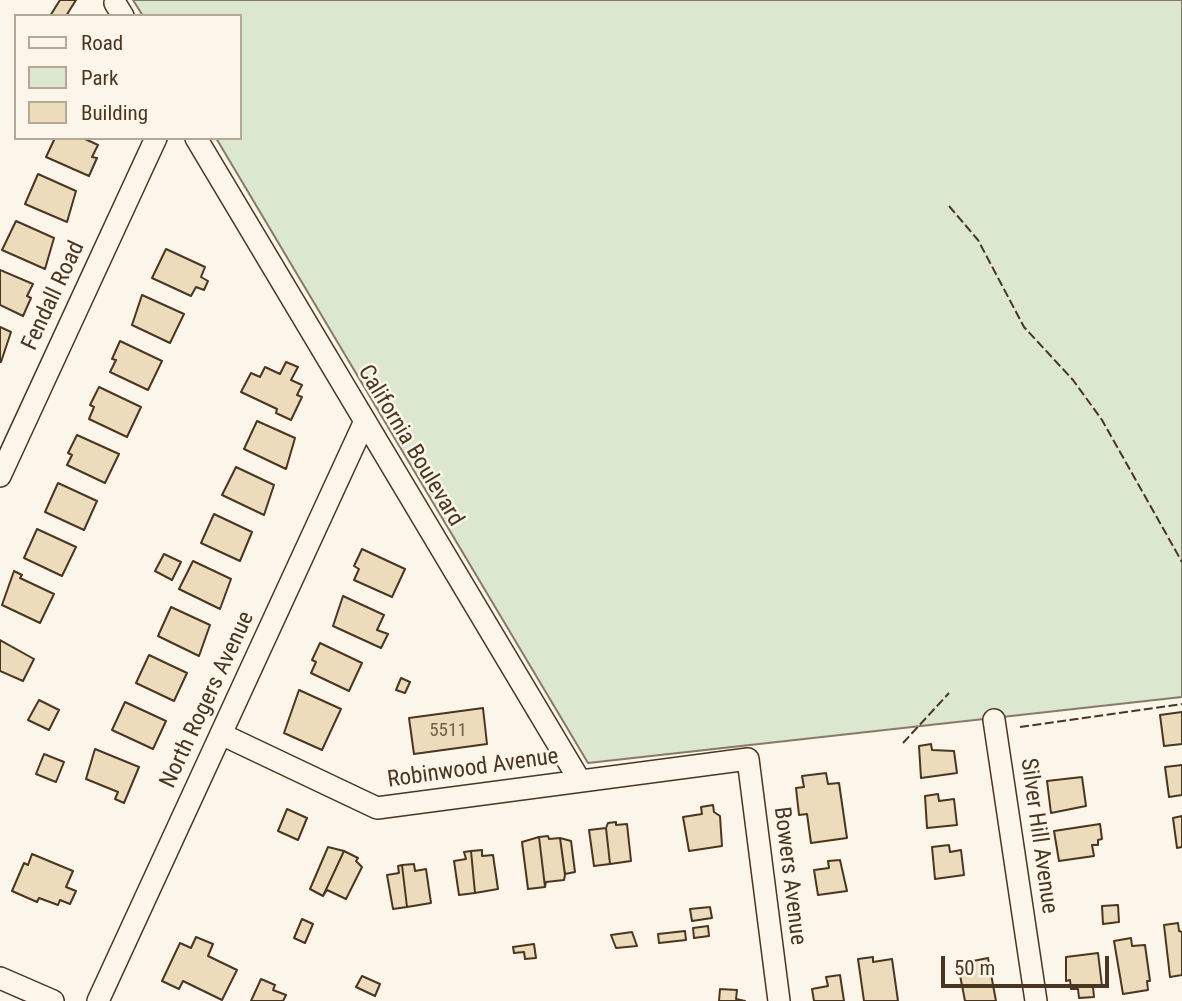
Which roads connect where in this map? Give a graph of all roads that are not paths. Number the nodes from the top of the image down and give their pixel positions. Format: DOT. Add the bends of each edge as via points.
graph roads {
  1 [pos="155,140"];
  2 [pos="197,140"];
  3 [pos="365,421"];
  4 [pos="0,476"];
  5 [pos="994,720"];
  6 [pos="221,734"];
  7 [pos="748,758"];
  8 [pos="580,781"];
  9 [pos="0,978"];
  10 [pos="53,1001"];
  11 [pos="97,1001"];
  12 [pos="779,1001"];
  13 [pos="1036,1001"];
  1 -- 4 [label="street, Fendall Road"];
  2 -- 3 [label="street, California Boulevard"];
  3 -- 6 [label="street, North Rogers Avenue"];
  3 -- 8 [label="street, California Boulevard"];
  5 -- 13 [label="street, Silver Hill Avenue"];
  6 -- 8 [label="street, Robinwood Avenue" via="377,808"];
  6 -- 11 [label="street, North Rogers Avenue"];
  7 -- 8 [label="street, Robinwood Avenue"];
  7 -- 12 [label="street, Bowers Avenue"];
  9 -- 10 [label="street"];
}
